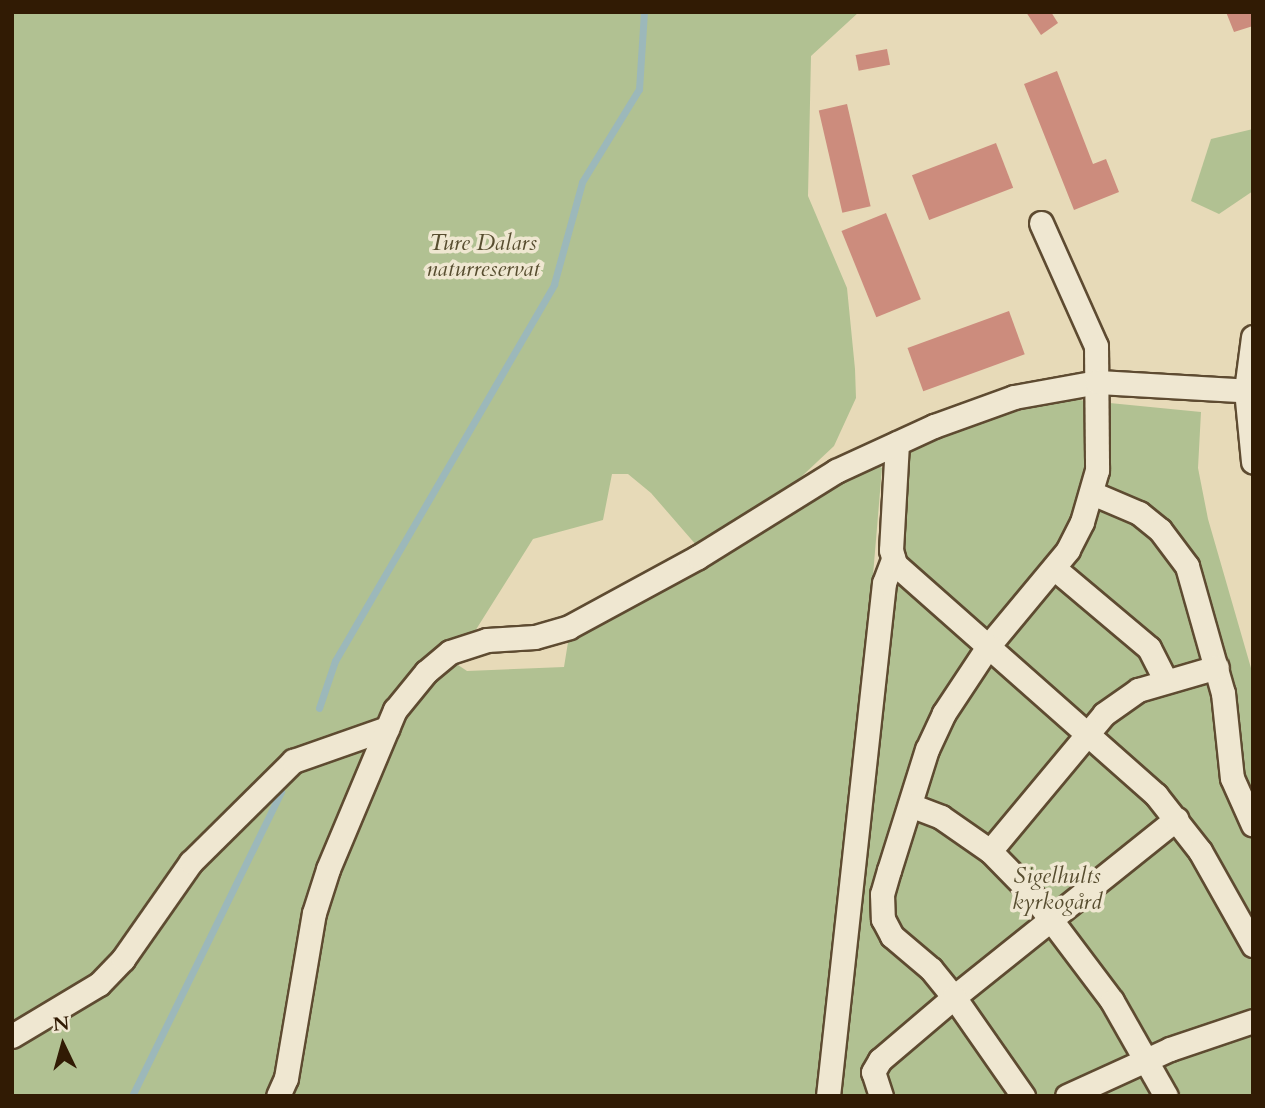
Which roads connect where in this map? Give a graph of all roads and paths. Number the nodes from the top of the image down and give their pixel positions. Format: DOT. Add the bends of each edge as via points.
graph roads {
  1 [pos="1041,223"];
  2 [pos="1253,337"];
  3 [pos="1097,382"];
  4 [pos="1249,391"];
  5 [pos="897,443"];
  6 [pos="1253,462"];
  7 [pos="1092,493"];
  8 [pos="893,559"];
  9 [pos="1054,568"];
  10 [pos="989,645"];
  11 [pos="1217,667"];
  12 [pos="1165,679"];
  13 [pos="387,728"];
  14 [pos="1089,731"];
  15 [pos="910,806"];
  16 [pos="1177,820"];
  17 [pos="1253,825"];
  18 [pos="990,851"];
  19 [pos="1246,912"];
  20 [pos="1053,919"];
  21 [pos="1253,946"];
  22 [pos="954,997"];
  23 [pos="1253,1021"];
  24 [pos="12,1036"];
  25 [pos="1146,1058"];
  26 [pos="278,1096"];
  27 [pos="828,1096"];
  28 [pos="881,1096"];
  29 [pos="1023,1096"];
  30 [pos="1067,1096"];
  31 [pos="1166,1096"];
  1 -- 3 [label="street" via="1088,321 1096,346"];
  2 -- 4 [label="street"];
  3 -- 4 [label="street"];
  3 -- 5 [label="street" via="1014,397"];
  3 -- 7 [label="street" via="1097,470"];
  4 -- 6 [label="street"];
  5 -- 8 [label="street"];
  5 -- 13 [label="street" via="836,471 698,557 569,627 535,637 487,640 450,652 426,672 395,710"];
  7 -- 9 [label="street" via="1068,550"];
  7 -- 11 [label="street" via="1139,513 1174,546 1188,566"];
  8 -- 10 [label="street"];
  8 -- 27 [label="street" via="884,583"];
  9 -- 10 [label="street"];
  9 -- 12 [label="street" via="1149,648"];
  10 -- 14 [label="street"];
  10 -- 15 [label="street" via="944,713"];
  11 -- 12 [label="street"];
  11 -- 17 [label="street" via="1232,778"];
  12 -- 14 [label="street" via="1123,699"];
  13 -- 24 [label="street" via="293,761 191,862 123,959 99,984"];
  13 -- 26 [label="street" via="314,913 286,1078"];
  14 -- 16 [label="street"];
  14 -- 18 [label="street"];
  15 -- 18 [label="street" via="941,817"];
  15 -- 22 [label="street" via="882,894 883,919 892,936 931,969"];
  16 -- 19 [label="street"];
  16 -- 20 [label="street"];
  18 -- 20 [label="street"];
  19 -- 21 [label="street"];
  20 -- 22 [label="street"];
  20 -- 25 [label="street"];
  22 -- 28 [label="street" via="880,1060 873,1072"];
  22 -- 29 [label="street"];
  23 -- 25 [label="street"];
  25 -- 30 [label="street"];
  25 -- 31 [label="street"];
}
